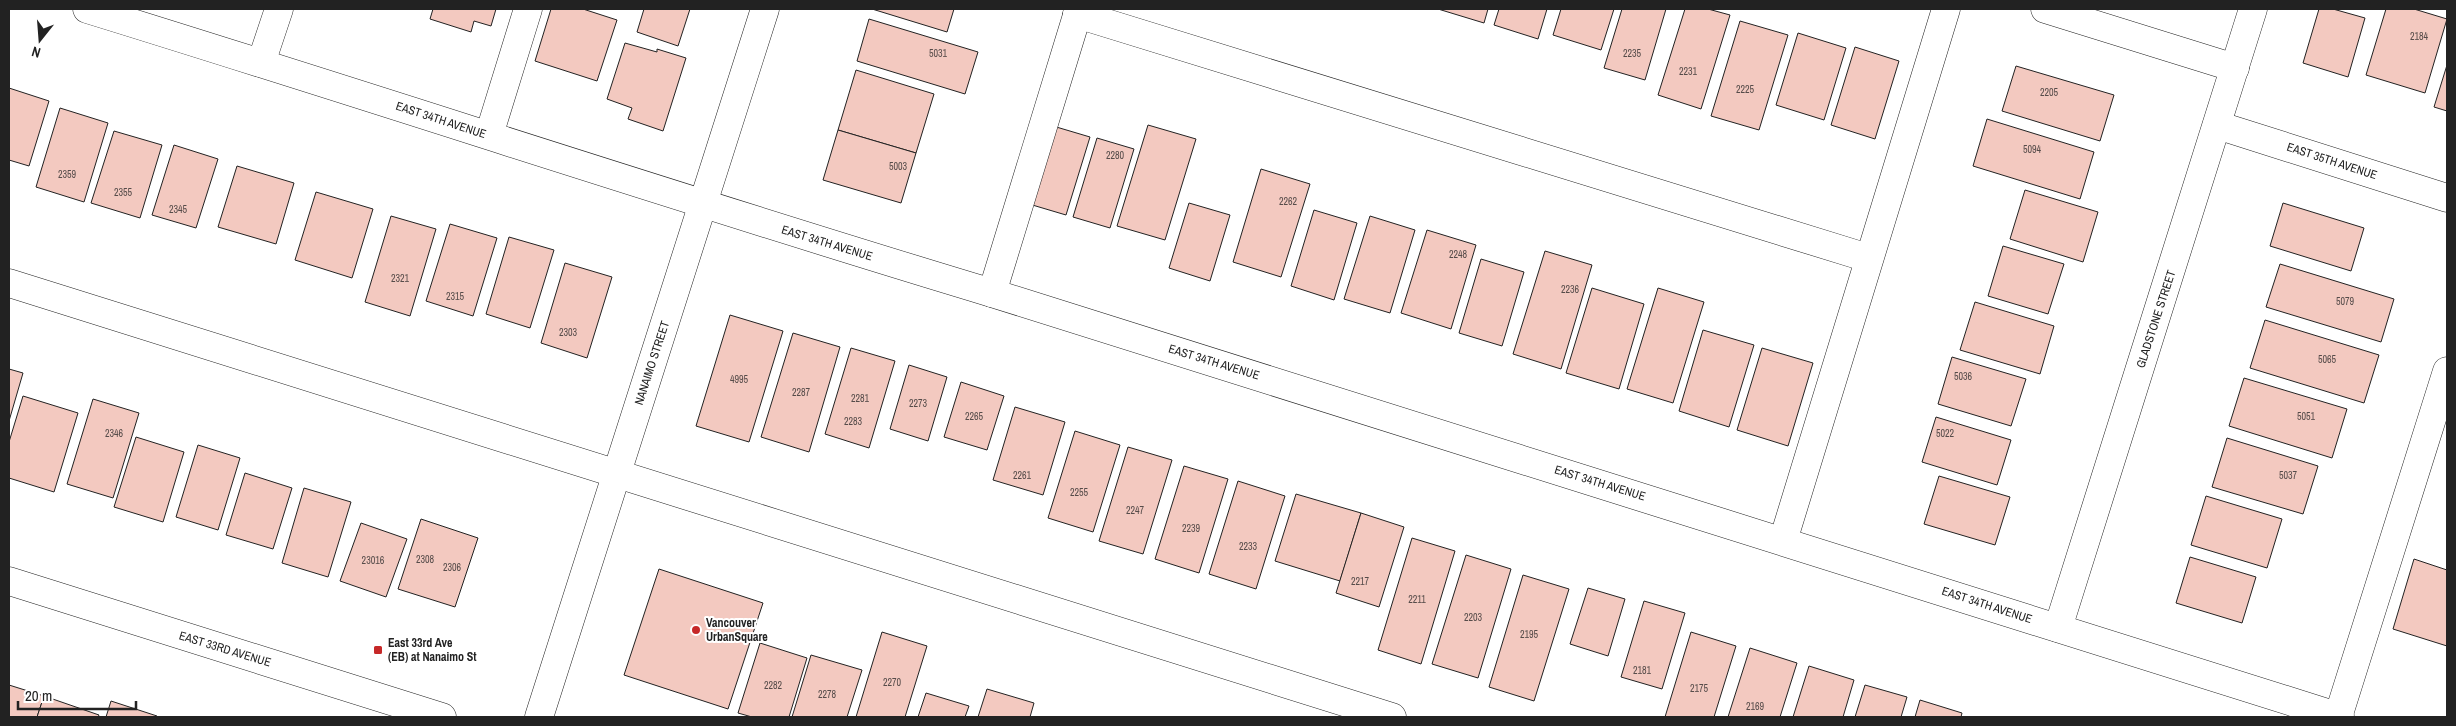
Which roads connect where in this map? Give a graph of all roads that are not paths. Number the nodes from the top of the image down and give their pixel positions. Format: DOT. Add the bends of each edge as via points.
graph roads {
  1 [pos="87,9"];
  2 [pos="279,9"];
  3 [pos="528,9"];
  4 [pos="765,9"];
  5 [pos="1946,9"];
  6 [pos="2045,9"];
  7 [pos="2253,9"];
  8 [pos="1078,11"];
  9 [pos="261,63"];
  10 [pos="2235,68"];
  11 [pos="2217,125"];
  12 [pos="489,135"];
  13 [pos="2447,198"];
  14 [pos="703,204"];
  15 [pos="1868,258"];
  16 [pos="9,282"];
  17 [pos="992,293"];
  18 [pos="2447,371"];
  19 [pos="617,473"];
  20 [pos="1783,541"];
  21 [pos="9,581"];
  22 [pos="2058,628"];
  23 [pos="442,717"];
  24 [pos="539,717"];
  25 [pos="1392,717"];
  26 [pos="2339,717"];
  1 -- 9 [label="street, EAST 34TH AVENUE"];
  2 -- 9 [label="street"];
  3 -- 12 [label="street"];
  4 -- 14 [label="street, NANAIMO STREET"];
  5 -- 15 [label="street"];
  6 -- 10 [label="street"];
  7 -- 10 [label="street, GLADSTONE STREET"];
  8 -- 15 [label="street"];
  8 -- 17 [label="street"];
  9 -- 12 [label="street, EAST 34TH AVENUE"];
  10 -- 11 [label="street, GLADSTONE STREET"];
  11 -- 13 [label="street, EAST 35TH AVENUE"];
  11 -- 22 [label="street, GLADSTONE STREET"];
  12 -- 14 [label="street, EAST 34TH AVENUE"];
  14 -- 17 [label="street, EAST 34TH AVENUE"];
  14 -- 19 [label="street, NANAIMO STREET"];
  15 -- 20 [label="street"];
  16 -- 19 [label="street"];
  17 -- 20 [label="street, EAST 34TH AVENUE"];
  18 -- 26 [label="street"];
  19 -- 24 [label="street, NANAIMO STREET"];
  19 -- 25 [label="street"];
  20 -- 22 [label="street, EAST 34TH AVENUE"];
  21 -- 23 [label="street, EAST 33RD AVENUE"];
  22 -- 26 [label="street, EAST 34TH AVENUE"];
}
